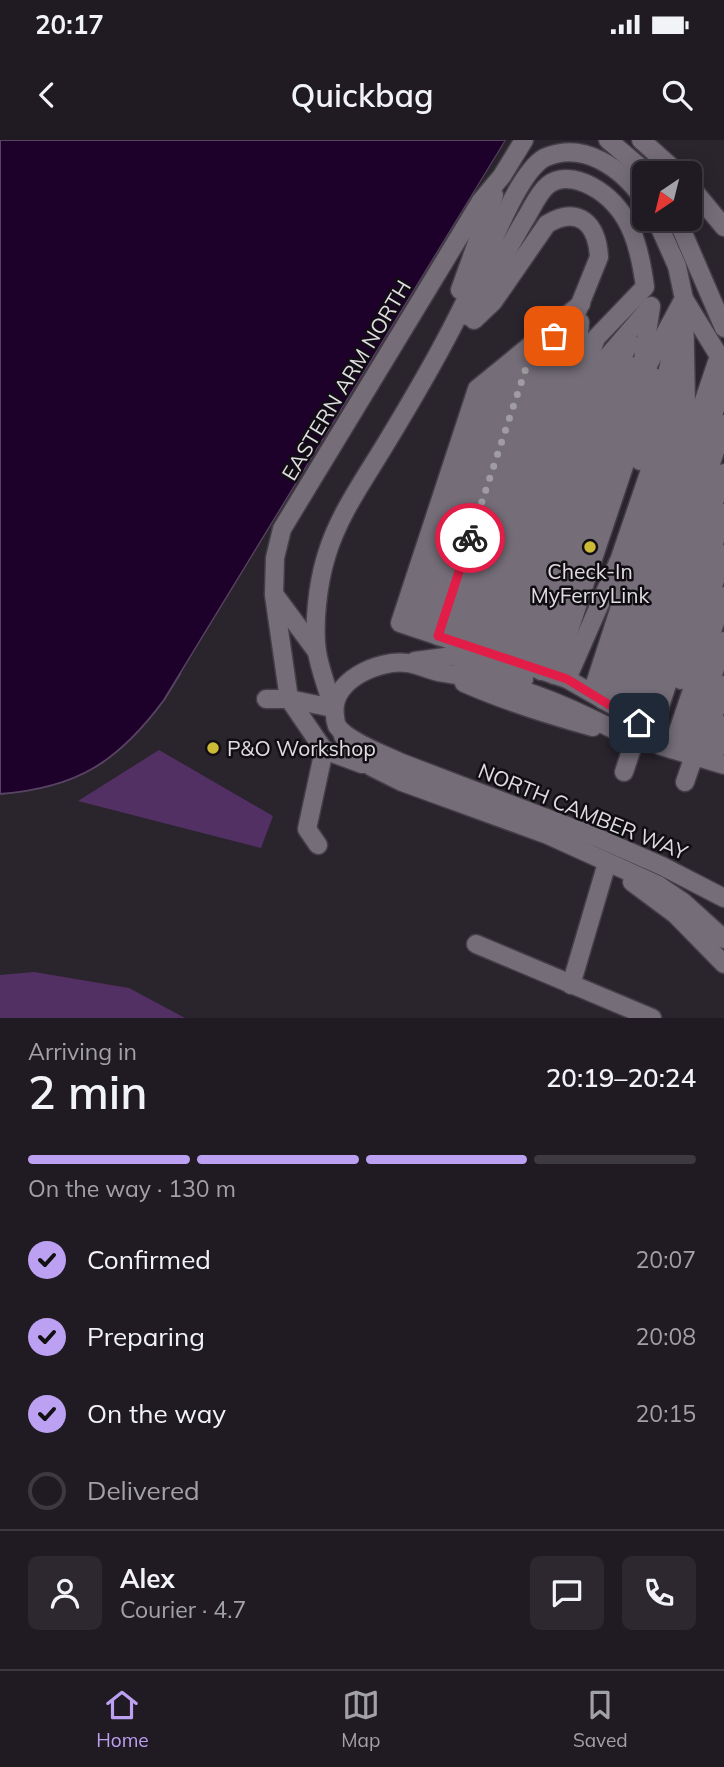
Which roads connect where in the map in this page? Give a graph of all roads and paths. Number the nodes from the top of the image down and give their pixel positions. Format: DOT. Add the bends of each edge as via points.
graph roads {
  1 [pos="608,140"];
  2 [pos="641,140"];
  3 [pos="524,141"];
  4 [pos="633,161"];
  5 [pos="665,161"];
  6 [pos="502,176"];
  7 [pos="632,187"];
  8 [pos="702,200"];
  9 [pos="724,227"];
  10 [pos="661,231"];
  11 [pos="682,231"];
  12 [pos="645,287"];
  13 [pos="684,299"];
  14 [pos="582,304"];
  15 [pos="651,306"];
  16 [pos="724,328"];
  17 [pos="443,348"];
  18 [pos="640,380"];
  19 [pos="724,424"];
  20 [pos="724,473"];
  21 [pos="724,513"];
  22 [pos="724,554"];
  23 [pos="274,594"];
  24 [pos="724,596"];
  25 [pos="724,641"];
  26 [pos="317,652"];
  27 [pos="495,655"];
  28 [pos="405,663"];
  29 [pos="724,685"];
  30 [pos="266,699"];
  31 [pos="289,699"];
  32 [pos="335,716"];
  33 [pos="724,725"];
  34 [pos="656,735"];
  35 [pos="324,750"];
  36 [pos="372,767"];
  37 [pos="624,772"];
  38 [pos="685,782"];
  39 [pos="318,845"];
  40 [pos="607,863"];
  41 [pos="658,885"];
  42 [pos="724,898"];
  43 [pos="724,908"];
  44 [pos="724,939"];
  45 [pos="476,944"];
  46 [pos="724,964"];
  47 [pos="570,985"];
  48 [pos="652,1018"];
  1 -- 4 [label="lane"];
  2 -- 5 [label="lane"];
  3 -- 6 [label="lane, EASTERN ARM NORTH"];
  6 -- 17 [label="lane"];
  6 -- 23 [label="lane, EASTERN ARM NORTH" via="481,201 282,528"];
  7 -- 17 [label="lane" via="605,159 589,152 566,148 542,158 517,194"];
  8 -- 9 [label="lane"];
  10 -- 13 [label="lane" via="677,266"];
  11 -- 16 [label="lane"];
  12 -- 15 [label="lane"];
  12 -- 17 [label="lane" via="634,234 611,198 590,185 561,179 541,193 482,296"];
  12 -- 27 [label="lane" via="596,338"];
  13 -- 18 [label="lane"];
  13 -- 27 [label="lane" via="652,383"];
  13 -- 27 [label="lane" via="675,397 620,558"];
  13 -- 34 [label="lane" via="686,404"];
  13 -- 34 [label="lane" via="719,356"];
  14 -- 17 [label="lane" via="599,257 598,240 590,225 561,216 547,224 493,302"];
  14 -- 27 [label="lane" via="578,346"];
  14 -- 27 [label="lane" via="526,368"];
  14 -- 27 [label="lane" via="494,382"];
  15 -- 18 [label="lane"];
  15 -- 27 [label="lane"];
  15 -- 27 [label="lane" via="602,363"];
  17 -- 26 [label="lane" via="343,516 330,547 318,604"];
  18 -- 27 [label="lane"];
  19 -- 34 [label="lane"];
  20 -- 34 [label="lane"];
  21 -- 34 [label="lane"];
  22 -- 34 [label="lane"];
  23 -- 26 [label="lane"];
  23 -- 31 [label="lane, EASTERN ARM NORTH"];
  24 -- 34 [label="lane"];
  25 -- 34 [label="lane"];
  26 -- 32 [label="lane"];
  27 -- 34 [label="lane"];
  28 -- 32 [label="lane" via="374,667 345,685"];
  28 -- 34 [label="lane" via="500,683"];
  28 -- 34 [label="lane" via="453,656 571,695"];
  29 -- 34 [label="lane"];
  30 -- 31 [label="lane"];
  31 -- 32 [label="lane"];
  31 -- 35 [label="lane"];
  32 -- 36 [label="lane, NORTH CAMBER WAY" via="352,749"];
  32 -- 42 [label="lane, NORTH CAMBER WAY" via="347,734 373,750 596,838"];
  33 -- 34 [label="lane"];
  34 -- 37 [label="lane"];
  34 -- 38 [label="lane"];
  35 -- 36 [label="lane"];
  35 -- 39 [label="lane" via="307,829"];
  36 -- 40 [label="lane, NORTH CAMBER WAY" via="548,835"];
  40 -- 41 [label="lane, NORTH CAMBER WAY"];
  40 -- 46 [label="lane, NORTH CAMBER WAY" via="675,915"];
  40 -- 47 [label="lane"];
  41 -- 43 [label="lane, NORTH CAMBER WAY"];
  41 -- 44 [label="lane, NORTH CAMBER WAY"];
  45 -- 47 [label="lane"];
  47 -- 48 [label="lane"];
}
